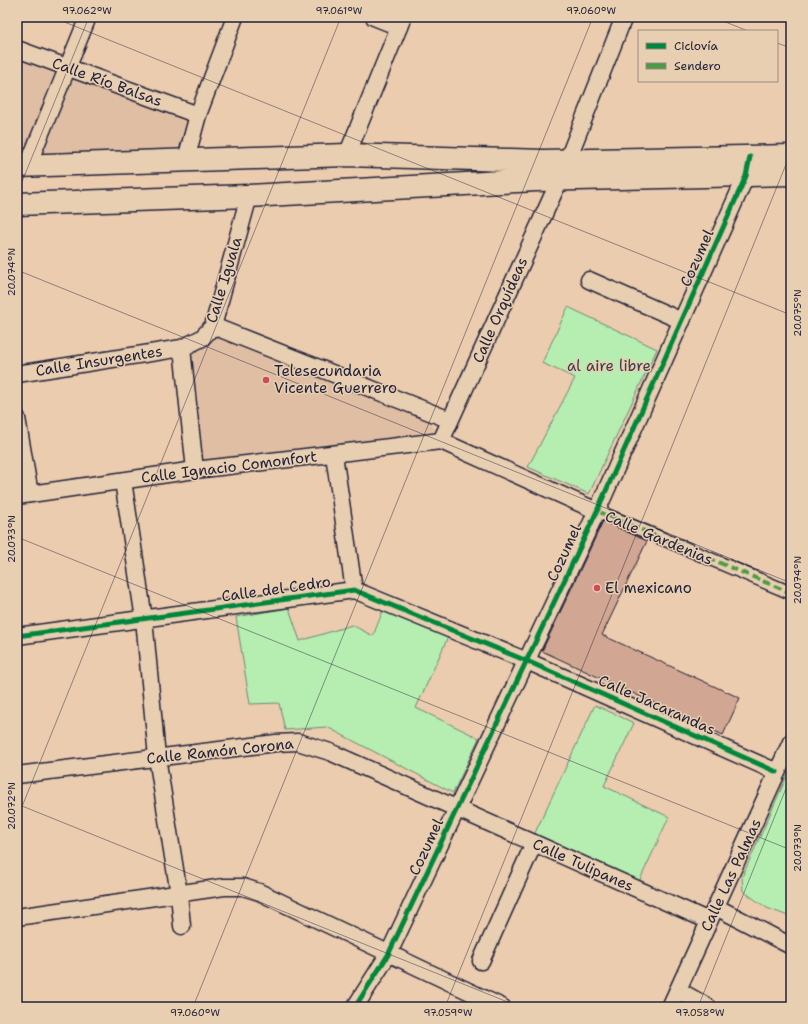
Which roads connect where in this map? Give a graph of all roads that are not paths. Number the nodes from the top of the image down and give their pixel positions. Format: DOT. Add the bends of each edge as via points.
graph roads {
  1 [pos="88,17"];
  2 [pos="235,17"];
  3 [pos="374,17"];
  4 [pos="624,17"];
  5 [pos="401,22"];
  6 [pos="17,49"];
  7 [pos="67,68"];
  8 [pos="198,114"];
  9 [pos="347,155"];
  10 [pos="791,156"];
  11 [pos="186,159"];
  12 [pos="568,159"];
  13 [pos="22,165"];
  14 [pos="748,167"];
  15 [pos="791,174"];
  16 [pos="560,179"];
  17 [pos="249,196"];
  18 [pos="17,204"];
  19 [pos="588,280"];
  20 [pos="682,320"];
  21 [pos="213,326"];
  22 [pos="182,348"];
  23 [pos="17,374"];
  24 [pos="17,418"];
  25 [pos="450,420"];
  26 [pos="441,441"];
  27 [pos="334,455"];
  28 [pos="195,470"];
  29 [pos="122,481"];
  30 [pos="23,495"];
  31 [pos="597,512"];
  32 [pos="354,590"];
  33 [pos="791,594"];
  34 [pos="144,619"];
  35 [pos="17,636"];
  36 [pos="527,661"];
  37 [pos="791,742"];
  38 [pos="158,757"];
  39 [pos="777,772"];
  40 [pos="17,775"];
  41 [pos="458,808"];
  42 [pos="534,843"];
  43 [pos="179,894"];
  44 [pos="712,914"];
  45 [pos="17,917"];
  46 [pos="182,926"];
  47 [pos="791,946"];
  48 [pos="388,955"];
  49 [pos="481,960"];
  50 [pos="678,990"];
  51 [pos="355,1007"];
  52 [pos="502,1007"];
  53 [pos="670,1007"];
  54 [pos="708,1007"];
  1 -- 7 [label="street"];
  2 -- 8 [label="street"];
  3 -- 5 [label="street"];
  4 -- 12 [label="street, Calle Orquídeas"];
  5 -- 9 [label="street"];
  6 -- 7 [label="street, Calle Río Balsas"];
  7 -- 8 [label="street, Calle Río Balsas"];
  7 -- 13 [label="street"];
  8 -- 11 [label="street"];
  9 -- 11 [label="main road"];
  9 -- 12 [label="main road" via="543,161"];
  10 -- 14 [label="main road"];
  11 -- 13 [label="main road"];
  12 -- 14 [label="main road"];
  12 -- 16 [label="street, Calle Orquídeas"];
  14 -- 15 [label="main road"];
  14 -- 16 [label="main road"];
  14 -- 20 [label="street, Cozumel"];
  16 -- 17 [label="main road"];
  16 -- 25 [label="street, Calle Orquídeas"];
  17 -- 18 [label="main road"];
  17 -- 21 [label="street, Calle Iguala"];
  19 -- 20 [label="street"];
  20 -- 31 [label="street, Cozumel"];
  21 -- 22 [label="street, Calle Iguala" via="202,338"];
  21 -- 25 [label="street"];
  22 -- 23 [label="street, Calle Insurgentes"];
  22 -- 28 [label="street"];
  24 -- 30 [label="street"];
  25 -- 26 [label="street, Calle Orquídeas"];
  26 -- 27 [label="street, Calle Ignacio Comonfort"];
  26 -- 31 [label="street, Calle Gardenias"];
  27 -- 28 [label="street, Calle Ignacio Comonfort"];
  27 -- 32 [label="street"];
  28 -- 29 [label="street, Calle Ignacio Comonfort"];
  29 -- 30 [label="street, Calle Ignacio Comonfort"];
  29 -- 34 [label="street"];
  31 -- 33 [label="street, Calle Gardenias"];
  31 -- 36 [label="street, Cozumel"];
  32 -- 34 [label="street, Calle del Cedro"];
  32 -- 36 [label="street, Calle del Cedro"];
  34 -- 35 [label="street, Calle del Cedro"];
  34 -- 38 [label="street"];
  36 -- 39 [label="street, Calle Jacarandas"];
  36 -- 41 [label="street, Cozumel"];
  37 -- 39 [label="street, Calle Las Palmas"];
  38 -- 40 [label="street, Calle Ramón Corona"];
  38 -- 41 [label="street, Calle Ramón Corona" via="298,742 330,752"];
  38 -- 43 [label="street"];
  39 -- 44 [label="street, Calle Las Palmas"];
  41 -- 42 [label="street, Calle Tulipanes"];
  41 -- 48 [label="street, Cozumel"];
  42 -- 44 [label="street, Calle Tulipanes"];
  42 -- 49 [label="street"];
  43 -- 45 [label="street"];
  43 -- 46 [label="street"];
  43 -- 48 [label="street" via="224,887 243,887 259,892"];
  44 -- 47 [label="street, Calle Tulipanes"];
  44 -- 50 [label="street, Calle Las Palmas"];
  48 -- 51 [label="street, Cozumel"];
  48 -- 52 [label="street"];
  50 -- 53 [label="street, Calle Las Palmas"];
  50 -- 54 [label="street"];
}
